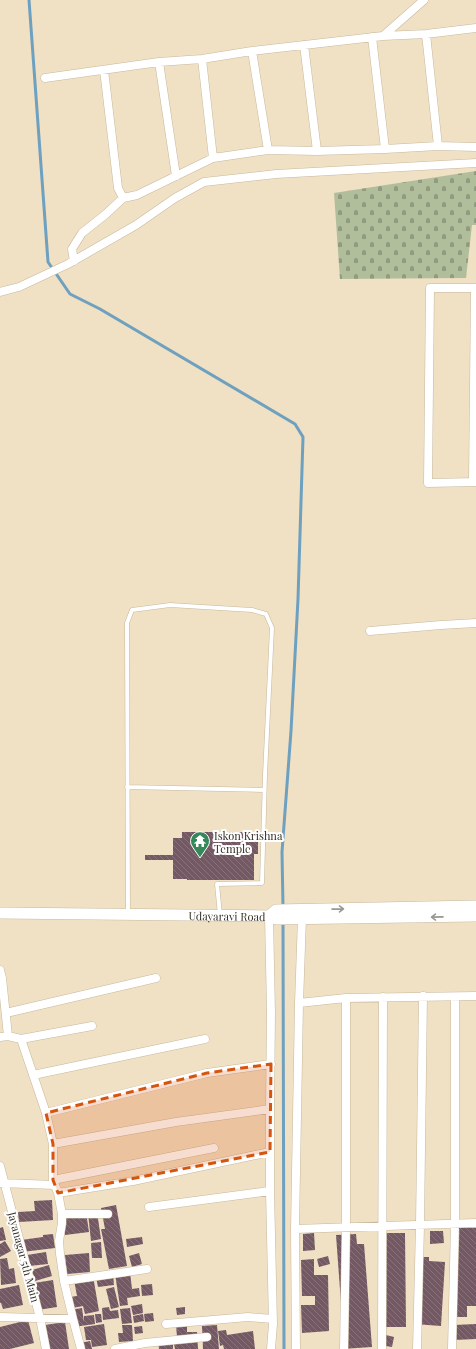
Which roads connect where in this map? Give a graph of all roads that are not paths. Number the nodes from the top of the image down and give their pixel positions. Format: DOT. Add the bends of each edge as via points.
graph roads {
  1 [pos="424,0"];
  2 [pos="476,28"];
  3 [pos="426,34"];
  4 [pos="383,36"];
  5 [pos="372,37"];
  6 [pos="304,45"];
  7 [pos="252,51"];
  8 [pos="202,59"];
  9 [pos="159,62"];
  10 [pos="104,70"];
  11 [pos="45,78"];
  12 [pos="438,146"];
  13 [pos="476,147"];
  14 [pos="385,149"];
  15 [pos="268,150"];
  16 [pos="317,151"];
  17 [pos="212,158"];
  18 [pos="476,163"];
  19 [pos="176,176"];
  20 [pos="123,198"];
  21 [pos="71,263"];
  22 [pos="476,288"];
  23 [pos="0,292"];
  24 [pos="475,482"];
  25 [pos="476,623"];
  26 [pos="370,631"];
  27 [pos="127,787"];
  28 [pos="264,790"];
  29 [pos="476,906"];
  30 [pos="0,913"];
  31 [pos="128,914"];
  32 [pos="220,915"];
  33 [pos="274,915"];
  34 [pos="300,916"];
  35 [pos="476,916"];
  36 [pos="1,976"];
  37 [pos="156,978"];
  38 [pos="423,996"];
  39 [pos="476,996"];
  40 [pos="383,997"];
  41 [pos="455,997"];
  42 [pos="346,998"];
  43 [pos="299,1003"];
  44 [pos="6,1013"];
  45 [pos="92,1026"];
  46 [pos="4,1037"];
  47 [pos="21,1039"];
  48 [pos="205,1039"];
  49 [pos="271,1064"];
  50 [pos="33,1075"];
  51 [pos="270,1109"];
  52 [pos="46,1113"];
  53 [pos="53,1144"];
  54 [pos="214,1148"];
  55 [pos="270,1152"];
  56 [pos="0,1166"];
  57 [pos="2,1184"];
  58 [pos="55,1186"];
  59 [pos="270,1191"];
  60 [pos="149,1207"];
  61 [pos="62,1214"];
  62 [pos="108,1214"];
  63 [pos="476,1223"];
  64 [pos="455,1224"];
  65 [pos="420,1225"];
  66 [pos="382,1226"];
  67 [pos="346,1228"];
  68 [pos="295,1229"];
  69 [pos="146,1269"];
  70 [pos="64,1281"];
  71 [pos="0,1317"];
  72 [pos="40,1318"];
  73 [pos="73,1319"];
  74 [pos="273,1319"];
  75 [pos="166,1324"];
  76 [pos="207,1337"];
  77 [pos="46,1349"];
  78 [pos="81,1349"];
  79 [pos="115,1349"];
  80 [pos="271,1349"];
  81 [pos="296,1349"];
  82 [pos="344,1349"];
  83 [pos="382,1349"];
  84 [pos="417,1349"];
  85 [pos="452,1349"];
  1 -- 4 [label="street"];
  2 -- 3 [label="street"];
  3 -- 4 [label="street"];
  3 -- 12 [label="street"];
  4 -- 5 [label="street"];
  5 -- 6 [label="street"];
  5 -- 14 [label="street"];
  6 -- 7 [label="street"];
  6 -- 16 [label="street"];
  7 -- 8 [label="street"];
  7 -- 15 [label="street"];
  8 -- 9 [label="street"];
  8 -- 17 [label="street"];
  9 -- 10 [label="street"];
  9 -- 19 [label="street"];
  10 -- 11 [label="street"];
  10 -- 20 [label="street" via="118,188"];
  12 -- 13 [label="street"];
  12 -- 14 [label="street"];
  14 -- 16 [label="street"];
  15 -- 16 [label="street"];
  15 -- 17 [label="street"];
  17 -- 19 [label="street"];
  18 -- 21 [label="street" via="276,174 204,182"];
  19 -- 20 [label="street" via="137,195"];
  20 -- 21 [label="street" via="82,234 72,249"];
  21 -- 23 [label="street" via="19,287"];
  22 -- 24 [label="street"];
  22 -- 24 [label="street" via="430,288 428,467 428,483"];
  25 -- 26 [label="street"];
  27 -- 28 [label="lane"];
  27 -- 28 [label="lane" via="127,623 132,610 170,605 252,610 266,614 272,628"];
  27 -- 31 [label="lane"];
  28 -- 32 [label="lane" via="262,883 218,884"];
  34 -- 29 [label="street, one-way"];
  30 -- 31 [label="street, Udayaravi Road"];
  31 -- 32 [label="street, Udayaravi Road"];
  32 -- 33 [label="street, Udayaravi Road"];
  33 -- 34 [label="street, Udayaravi Road"];
  33 -- 49 [label="street"];
  35 -- 34 [label="street, Udayaravi Road, one-way"];
  34 -- 43 [label="street"];
  36 -- 44 [label="street"];
  37 -- 44 [label="street"];
  38 -- 40 [label="street"];
  38 -- 41 [label="street"];
  38 -- 65 [label="street"];
  39 -- 41 [label="street"];
  40 -- 42 [label="street"];
  40 -- 66 [label="street"];
  41 -- 64 [label="street"];
  42 -- 43 [label="street"];
  42 -- 67 [label="street"];
  43 -- 68 [label="street"];
  44 -- 46 [label="street"];
  45 -- 47 [label="street"];
  46 -- 47 [label="street"];
  47 -- 50 [label="street"];
  48 -- 50 [label="street"];
  49 -- 51 [label="street"];
  49 -- 52 [label="street" via="207,1073"];
  50 -- 52 [label="street"];
  51 -- 53 [label="street" via="176,1122"];
  51 -- 55 [label="street"];
  52 -- 53 [label="street"];
  53 -- 58 [label="street"];
  54 -- 58 [label="street"];
  55 -- 58 [label="street" via="133,1181"];
  55 -- 59 [label="street"];
  56 -- 57 [label="street, Jayanagar 5th Main"];
  57 -- 58 [label="street"];
  57 -- 72 [label="street, Jayanagar 5th Main"];
  58 -- 61 [label="street"];
  59 -- 60 [label="street"];
  59 -- 74 [label="street"];
  61 -- 62 [label="street"];
  61 -- 70 [label="street" via="59,1241"];
  63 -- 64 [label="street"];
  64 -- 65 [label="street"];
  64 -- 85 [label="street"];
  65 -- 66 [label="street"];
  65 -- 84 [label="street"];
  66 -- 67 [label="street"];
  66 -- 83 [label="street"];
  67 -- 68 [label="street"];
  67 -- 82 [label="street"];
  68 -- 81 [label="street"];
  69 -- 70 [label="street"];
  70 -- 73 [label="street"];
  71 -- 72 [label="street"];
  72 -- 73 [label="street"];
  72 -- 77 [label="street, Jayanagar 5th Main"];
  73 -- 78 [label="street"];
  74 -- 75 [label="street" via="248,1317"];
  74 -- 80 [label="street"];
  76 -- 79 [label="street" via="145,1343"];
}
